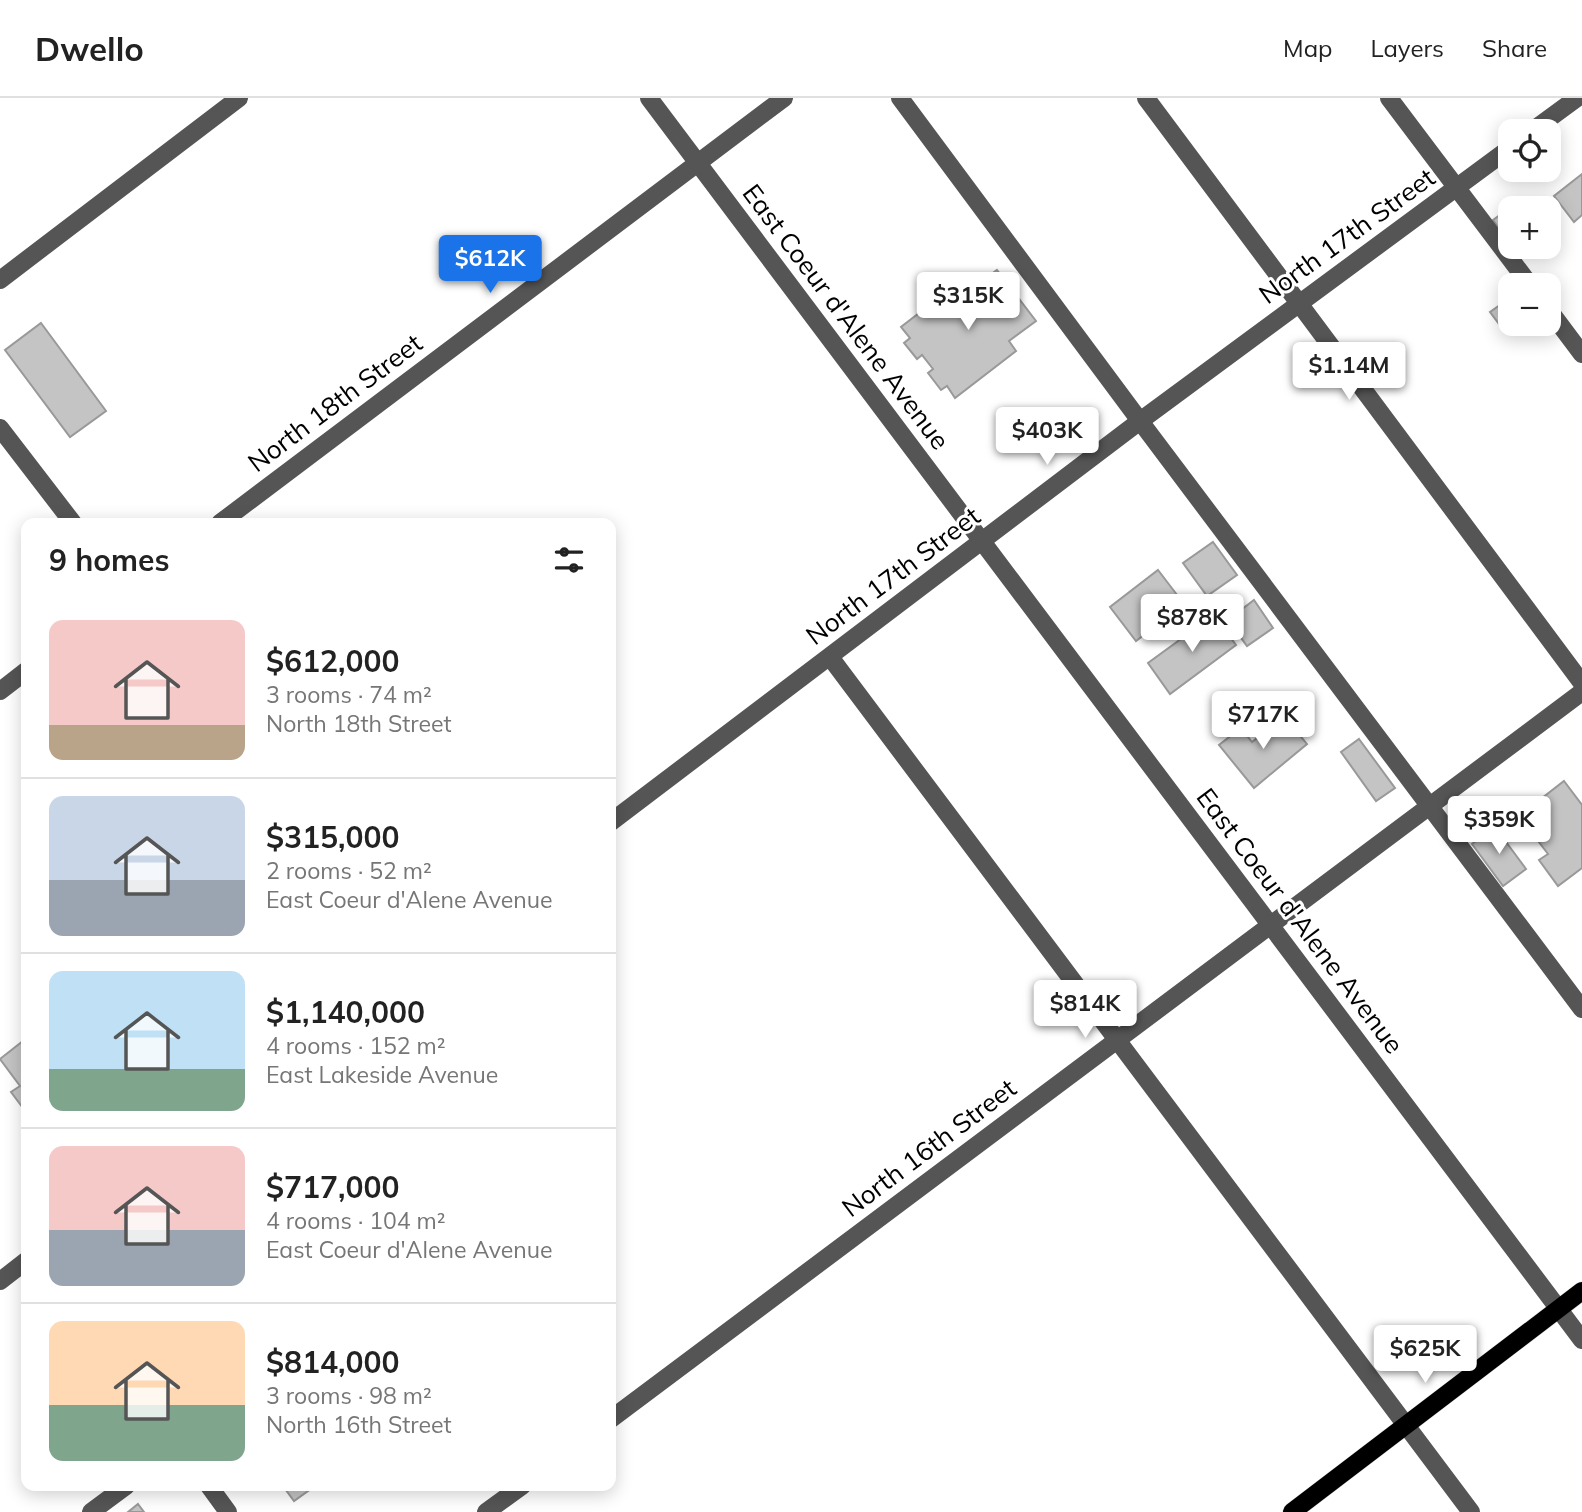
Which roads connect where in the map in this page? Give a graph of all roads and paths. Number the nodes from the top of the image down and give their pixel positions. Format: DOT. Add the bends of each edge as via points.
graph roads {
  1 [pos="239,98"];
  2 [pos="649,98"];
  3 [pos="784,98"];
  4 [pos="900,98"];
  5 [pos="1146,98"];
  6 [pos="1389,98"];
  7 [pos="1577,98"];
  8 [pos="1548,119"];
  9 [pos="1498,157"];
  10 [pos="698,164"];
  11 [pos="1457,187"];
  12 [pos="1521,273"];
  13 [pos="0,280"];
  14 [pos="1299,303"];
  15 [pos="1561,326"];
  16 [pos="1582,354"];
  17 [pos="1140,421"];
  18 [pos="0,428"];
  19 [pos="69,518"];
  20 [pos="227,518"];
  21 [pos="982,541"];
  22 [pos="830,657"];
  23 [pos="21,675"];
  24 [pos="1582,683"];
  25 [pos="0,691"];
  26 [pos="1582,692"];
  27 [pos="1429,806"];
  28 [pos="616,818"];
  29 [pos="1270,926"];
  30 [pos="1582,1009"];
  31 [pos="1117,1040"];
  32 [pos="21,1265"];
  33 [pos="0,1281"];
  34 [pos="1582,1291"];
  35 [pos="1558,1308"];
  36 [pos="1582,1340"];
  37 [pos="616,1415"];
  38 [pos="1405,1424"];
  39 [pos="119,1491"];
  40 [pos="213,1491"];
  41 [pos="515,1491"];
  42 [pos="91,1512"];
  43 [pos="229,1512"];
  44 [pos="486,1512"];
  45 [pos="1292,1512"];
  46 [pos="1471,1512"];
  1 -- 13 [label="street"];
  2 -- 10 [label="street, East Coeur d'Alene Avenue"];
  3 -- 10 [label="street, North 18th Street"];
  4 -- 17 [label="street"];
  5 -- 14 [label="street"];
  6 -- 11 [label="street"];
  7 -- 8 [label="street"];
  9 -- 11 [label="street, North 17th Street"];
  10 -- 20 [label="street, North 18th Street"];
  10 -- 21 [label="street, East Coeur d'Alene Avenue"];
  11 -- 12 [label="street"];
  11 -- 14 [label="street, North 17th Street"];
  14 -- 17 [label="street, North 17th Street"];
  14 -- 24 [label="street"];
  15 -- 16 [label="street"];
  17 -- 21 [label="street, North 17th Street"];
  17 -- 27 [label="street"];
  18 -- 19 [label="street"];
  21 -- 22 [label="street, North 17th Street"];
  21 -- 29 [label="street, East Coeur d'Alene Avenue"];
  22 -- 28 [label="street, North 17th Street"];
  22 -- 31 [label="street"];
  23 -- 25 [label="street"];
  26 -- 27 [label="street, North 16th Street"];
  27 -- 29 [label="street, North 16th Street"];
  27 -- 30 [label="street"];
  29 -- 31 [label="street, North 16th Street"];
  29 -- 35 [label="street, East Coeur d'Alene Avenue"];
  31 -- 37 [label="street, North 16th Street"];
  31 -- 38 [label="street"];
  32 -- 33 [label="street"];
  34 -- 35 [label="main road"];
  35 -- 36 [label="street, East Coeur d'Alene Avenue"];
  35 -- 38 [label="main road"];
  38 -- 45 [label="main road"];
  38 -- 46 [label="street"];
  39 -- 42 [label="street"];
  40 -- 43 [label="street"];
  41 -- 44 [label="street"];
}
